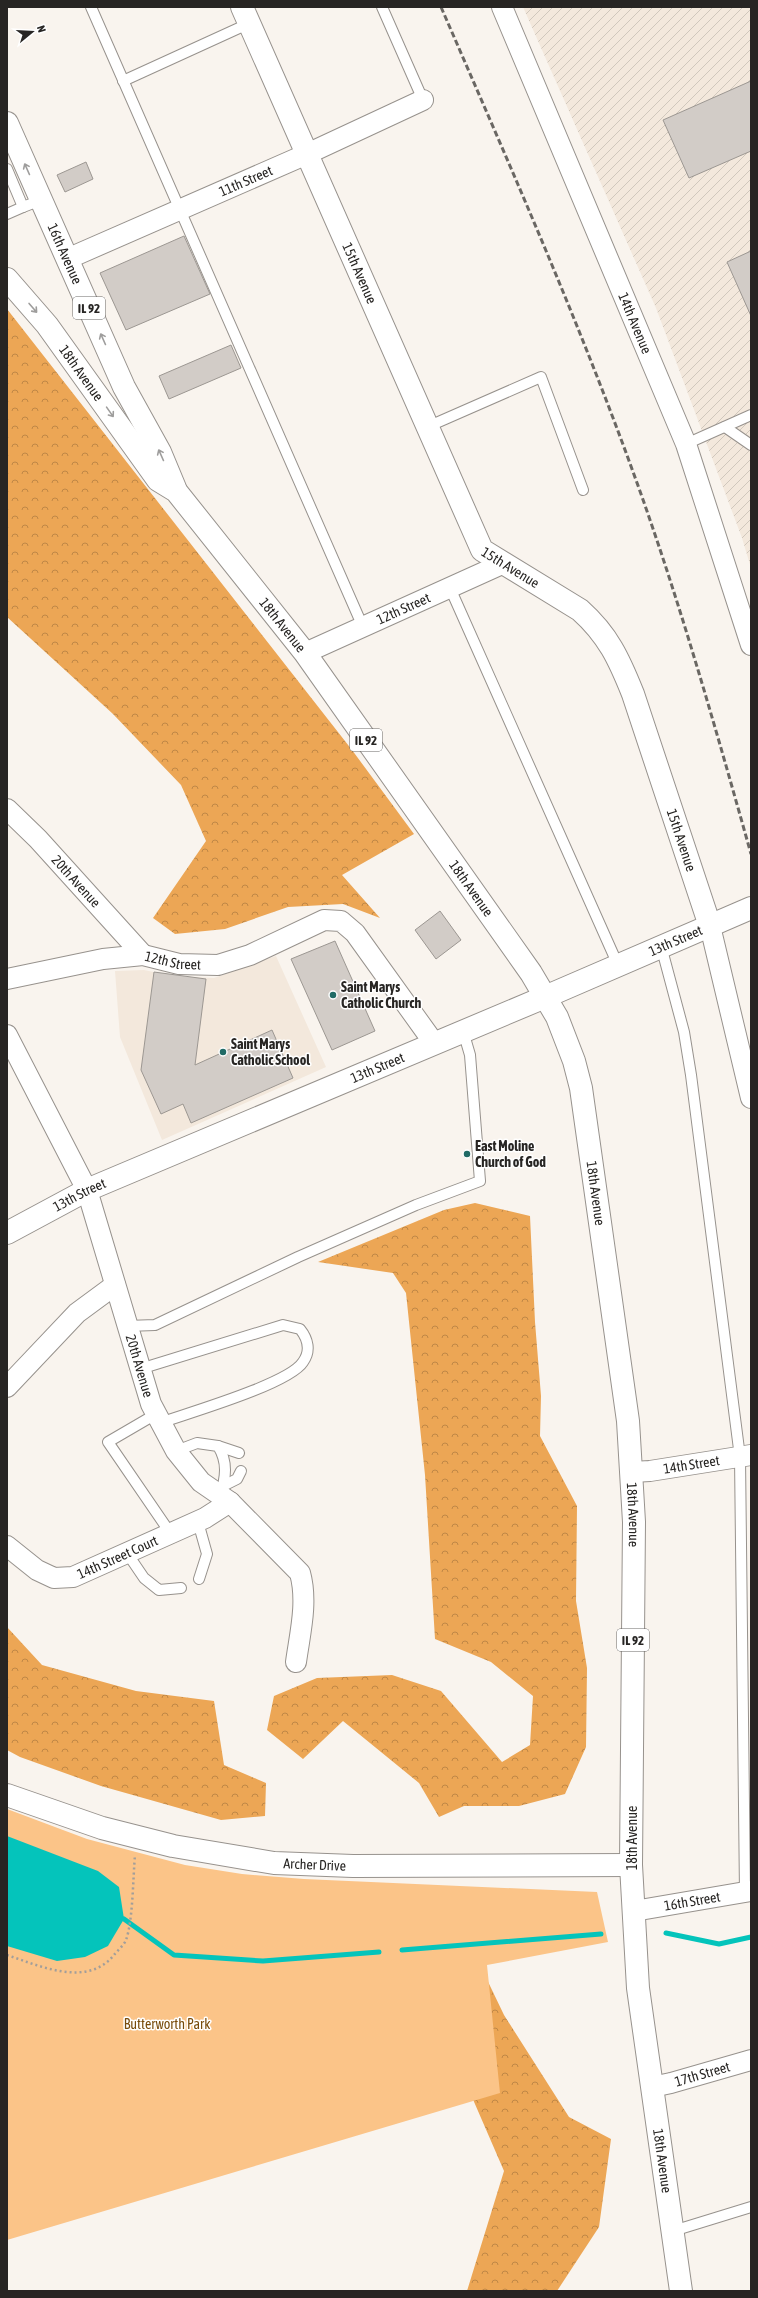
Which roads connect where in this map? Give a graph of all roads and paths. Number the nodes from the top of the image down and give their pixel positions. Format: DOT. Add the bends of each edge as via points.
graph roads {
  1 [pos="91,7"];
  2 [pos="382,7"];
  3 [pos="502,7"];
  4 [pos="246,15"];
  5 [pos="123,81"];
  6 [pos="423,100"];
  7 [pos="7,123"];
  8 [pos="307,154"];
  9 [pos="7,169"];
  10 [pos="32,203"];
  11 [pos="180,210"];
  12 [pos="7,214"];
  13 [pos="67,259"];
  14 [pos="7,279"];
  15 [pos="751,415"];
  16 [pos="427,427"];
  17 [pos="725,427"];
  18 [pos="686,444"];
  19 [pos="751,445"];
  20 [pos="583,490"];
  21 [pos="176,491"];
  22 [pos="502,564"];
  23 [pos="450,588"];
  24 [pos="363,627"];
  25 [pos="751,643"];
  26 [pos="305,653"];
  27 [pos="7,809"];
  28 [pos="751,908"];
  29 [pos="710,926"];
  30 [pos="661,946"];
  31 [pos="143,955"];
  32 [pos="618,965"];
  33 [pos="7,980"];
  34 [pos="545,997"];
  35 [pos="463,1031"];
  36 [pos="7,1035"];
  37 [pos="434,1043"];
  38 [pos="751,1098"];
  39 [pos="87,1190"];
  40 [pos="7,1233"];
  41 [pos="115,1285"];
  42 [pos="127,1326"];
  43 [pos="140,1369"];
  44 [pos="7,1387"];
  45 [pos="158,1418"];
  46 [pos="218,1446"];
  47 [pos="176,1451"];
  48 [pos="239,1453"];
  49 [pos="745,1456"];
  50 [pos="242,1471"];
  51 [pos="632,1472"];
  52 [pos="224,1494"];
  53 [pos="198,1522"];
  54 [pos="171,1534"];
  55 [pos="7,1546"];
  56 [pos="127,1553"];
  57 [pos="198,1579"];
  58 [pos="182,1588"];
  59 [pos="296,1662"];
  60 [pos="7,1795"];
  61 [pos="137,1837"];
  62 [pos="631,1865"];
  63 [pos="748,1892"];
  64 [pos="634,1911"];
  65 [pos="7,1955"];
  66 [pos="751,2060"];
  67 [pos="652,2087"];
  68 [pos="751,2207"];
  69 [pos="673,2231"];
  70 [pos="681,2291"];
  1 -- 5 [label="lane"];
  2 -- 6 [label="lane"];
  3 -- 18 [label="street, 14th Avenue"];
  4 -- 5 [label="lane"];
  4 -- 8 [label="main road, 15th Avenue"];
  5 -- 11 [label="lane"];
  6 -- 8 [label="street, 11th Street"];
  10 -- 7 [label="main road, 16th Avenue / IL 92, one-way"];
  8 -- 11 [label="street, 11th Street"];
  8 -- 16 [label="main road, 15th Avenue"];
  9 -- 10 [label="lane"];
  10 -- 12 [label="lane"];
  10 -- 13 [label="main road, 16th Avenue / IL 92"];
  11 -- 13 [label="street, 11th Street"];
  11 -- 24 [label="lane"];
  21 -- 13 [label="main road, 16th Avenue / IL 92, one-way" via="160,452 124,386"];
  14 -- 21 [label="main road, 18th Avenue / IL 92, one-way" via="48,325 158,480"];
  15 -- 17 [label="lane"];
  16 -- 20 [label="lane" via="541,377"];
  16 -- 22 [label="main road, 15th Avenue" via="482,550"];
  17 -- 18 [label="lane"];
  17 -- 19 [label="lane"];
  18 -- 25 [label="street, 14th Avenue"];
  21 -- 26 [label="main road, 18th Avenue / IL 92"];
  22 -- 23 [label="street, 12th Street"];
  22 -- 29 [label="main road, 15th Avenue" via="580,610 595,625 618,656"];
  23 -- 24 [label="street, 12th Street"];
  23 -- 32 [label="lane"];
  24 -- 26 [label="street, 12th Street"];
  26 -- 34 [label="main road, 18th Avenue / IL 92" via="531,973"];
  27 -- 31 [label="street, 20th Avenue" via="38,839"];
  28 -- 29 [label="main road, 13th Street"];
  29 -- 30 [label="main road, 13th Street"];
  29 -- 38 [label="street, 15th Avenue"];
  30 -- 32 [label="main road, 13th Street"];
  30 -- 49 [label="lane" via="684,1032"];
  31 -- 33 [label="street, 12th Street" via="103,959"];
  31 -- 37 [label="street, 12th Street" via="179,964 218,965 250,955 311,925 333,920 341,921 355,933"];
  32 -- 34 [label="main road, 13th Street"];
  34 -- 35 [label="main road, 13th Street"];
  34 -- 51 [label="main road, 18th Avenue / IL 92" via="566,1040 582,1088 628,1421"];
  35 -- 37 [label="main road, 13th Street"];
  35 -- 42 [label="lane" via="470,1055 480,1181 416,1205 298,1256 155,1324"];
  36 -- 39 [label="street, 20th Avenue"];
  37 -- 39 [label="main road, 13th Street"];
  39 -- 40 [label="main road, 13th Street"];
  39 -- 41 [label="street, 20th Avenue"];
  41 -- 42 [label="street, 20th Avenue"];
  41 -- 44 [label="street" via="77,1313"];
  42 -- 43 [label="street, 20th Avenue"];
  43 -- 45 [label="street, 20th Avenue"];
  43 -- 45 [label="lane" via="283,1326 300,1329 305,1335 308,1353 303,1363 290,1374 267,1385"];
  45 -- 47 [label="street, 20th Avenue"];
  45 -- 54 [label="lane" via="108,1442"];
  46 -- 47 [label="lane" via="197,1444"];
  46 -- 48 [label="lane"];
  46 -- 52 [label="lane" via="224,1457"];
  47 -- 52 [label="street, 20th Avenue" via="201,1482"];
  49 -- 51 [label="street, 14th Street"];
  49 -- 63 [label="lane"];
  50 -- 52 [label="lane"];
  51 -- 62 [label="main road, 18th Avenue / IL 92" via="634,1522"];
  52 -- 53 [label="street, 14th Street Court"];
  52 -- 59 [label="street, 20th Avenue" via="300,1574 304,1602"];
  53 -- 54 [label="street, 14th Street Court"];
  53 -- 57 [label="lane" via="207,1554"];
  54 -- 56 [label="street, 14th Street Court"];
  55 -- 56 [label="street, 14th Street Court" via="36,1570 54,1578 73,1576"];
  56 -- 58 [label="lane" via="144,1578 159,1590"];
  60 -- 61 [label="main road, Archer Drive" via="102,1828"];
  61 -- 62 [label="main road, Archer Drive" via="221,1856 274,1863 353,1866"];
  61 -- 65 [label="path" via="129,1926 125,1941 109,1961 99,1968 83,1973 49,1969"];
  62 -- 64 [label="main road, 18th Avenue / IL 92"];
  63 -- 64 [label="street, 16th Street"];
  64 -- 67 [label="main road, 18th Avenue / IL 92" via="638,1988"];
  66 -- 67 [label="street, 17th Street"];
  67 -- 69 [label="main road, 18th Avenue / IL 92"];
  68 -- 69 [label="lane"];
  69 -- 70 [label="main road, 18th Avenue / IL 92"];
}
